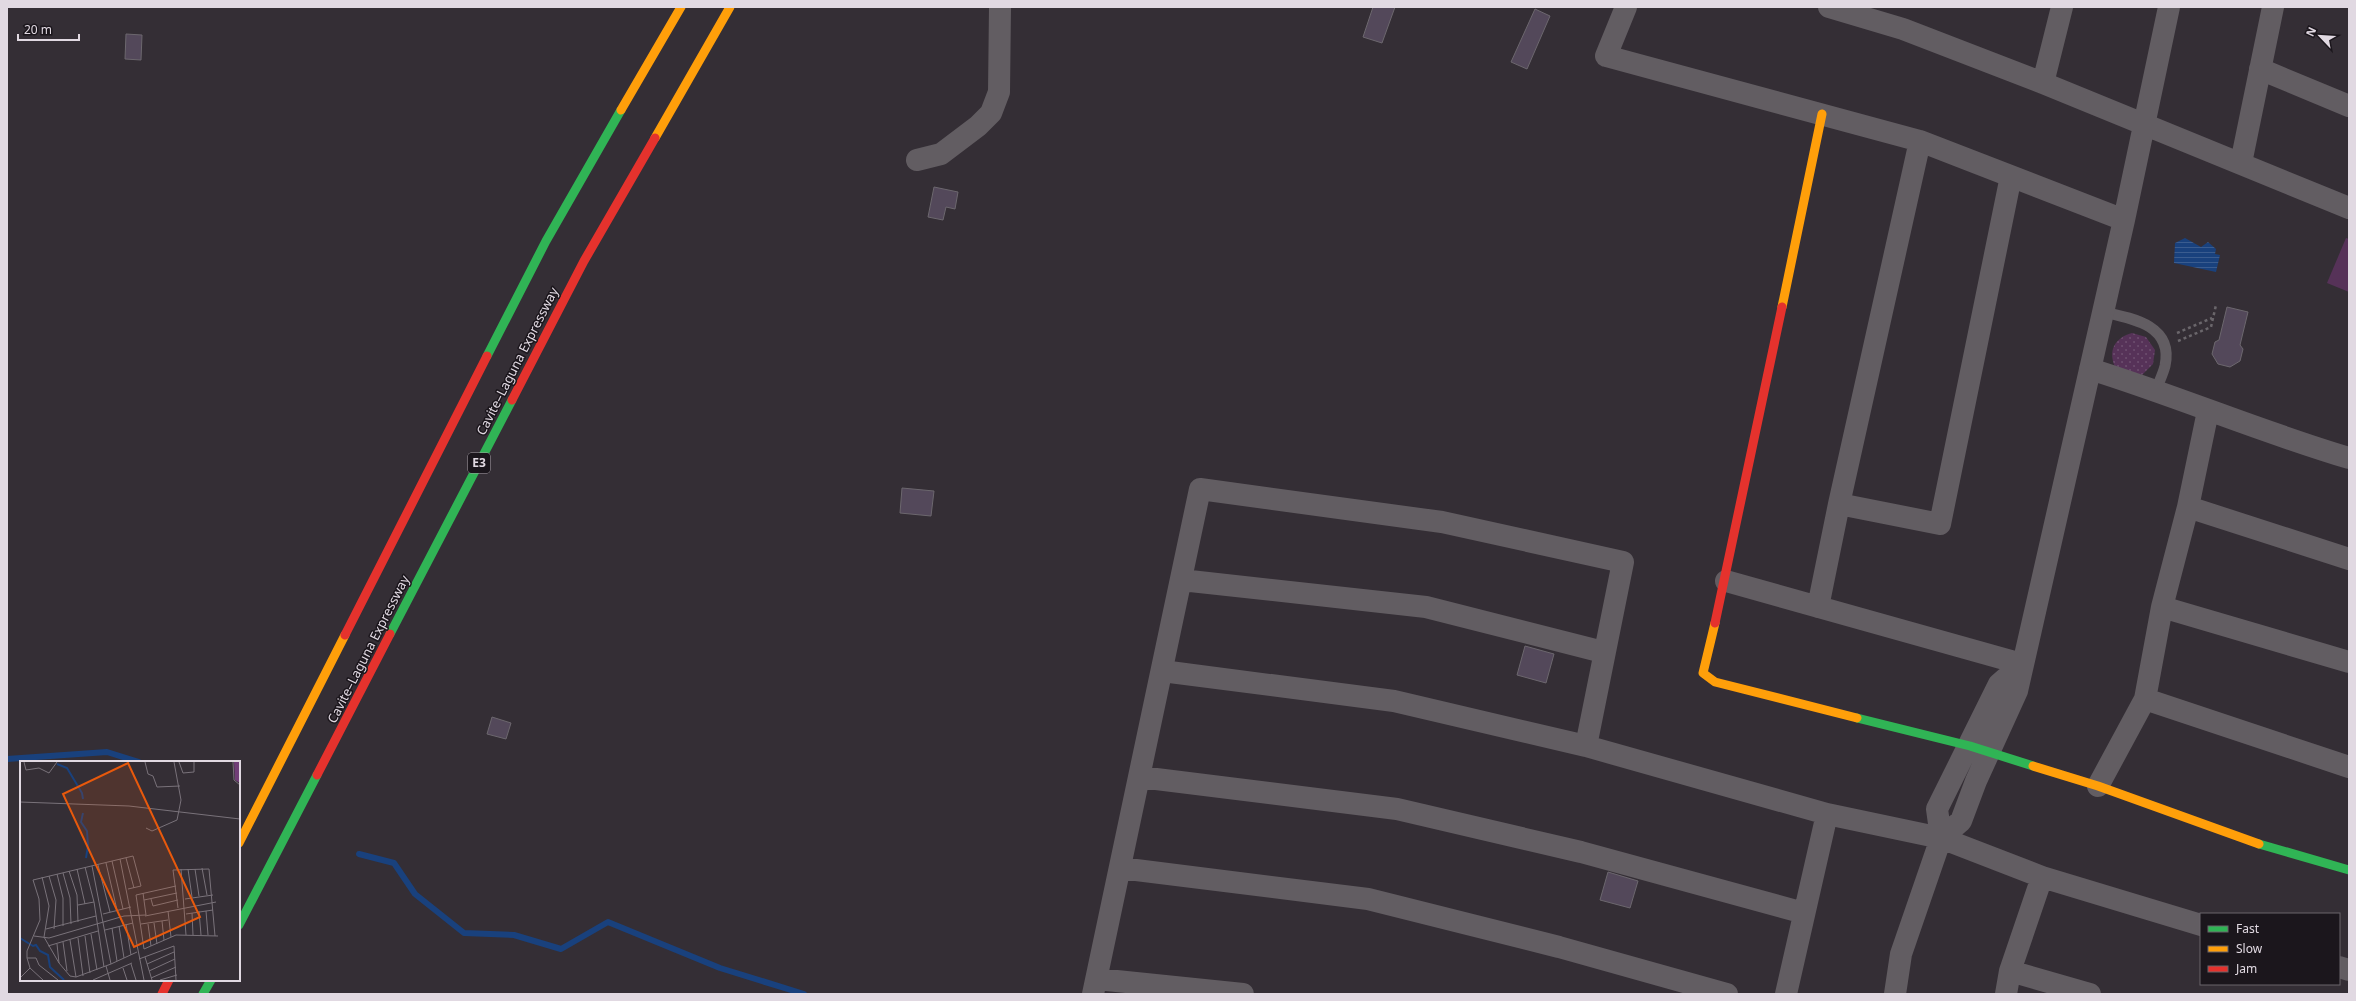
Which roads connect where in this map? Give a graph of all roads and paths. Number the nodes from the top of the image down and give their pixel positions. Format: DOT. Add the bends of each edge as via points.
graph roads {
  1 [pos="681,7"];
  2 [pos="730,7"];
  3 [pos="1000,7"];
  4 [pos="1626,7"];
  5 [pos="1829,7"];
  6 [pos="2062,7"];
  7 [pos="2169,7"];
  8 [pos="2273,7"];
  9 [pos="2260,69"];
  10 [pos="2043,83"];
  11 [pos="2349,106"];
  12 [pos="1822,114"];
  13 [pos="2144,124"];
  14 [pos="1920,141"];
  15 [pos="917,160"];
  16 [pos="2241,163"];
  17 [pos="2011,176"];
  18 [pos="2349,208"];
  19 [pos="2124,220"];
  20 [pos="2216,305"];
  21 [pos="2103,312"];
  22 [pos="2213,318"];
  23 [pos="2163,343"];
  24 [pos="2090,369"];
  25 [pos="2156,390"];
  26 [pos="2208,411"];
  27 [pos="2349,458"];
  28 [pos="1839,504"];
  29 [pos="2188,507"];
  30 [pos="2349,559"];
  31 [pos="1181,580"];
  32 [pos="1726,581"];
  33 [pos="1818,607"];
  34 [pos="2162,607"];
  35 [pos="1603,652"];
  36 [pos="2349,662"];
  37 [pos="2022,664"];
  38 [pos="1162,670"];
  39 [pos="2145,699"];
  40 [pos="1586,746"];
  41 [pos="1979,749"];
  42 [pos="2349,767"];
  43 [pos="1140,777"];
  44 [pos="2098,786"];
  45 [pos="1827,814"];
  46 [pos="1941,838"];
  47 [pos="240,841"];
  48 [pos="1120,868"];
  49 [pos="2349,870"];
  50 [pos="2042,878"];
  51 [pos="1804,913"];
  52 [pos="240,923"];
  53 [pos="2200,925"];
  54 [pos="2010,971"];
  55 [pos="168,981"];
  56 [pos="210,981"];
  57 [pos="1095,986"];
  58 [pos="162,994"];
  59 [pos="203,994"];
  60 [pos="1243,994"];
  61 [pos="1727,994"];
  62 [pos="1786,994"];
  63 [pos="1895,994"];
  64 [pos="2006,994"];
  65 [pos="2090,994"];
  1 -- 47 [label="main road, Cavite–Laguna Expressway" via="546,241"];
  2 -- 52 [label="main road, Cavite–Laguna Expressway / E3" via="584,261"];
  3 -- 15 [label="street" via="998,92 991,113 941,154"];
  4 -- 12 [label="street" via="1606,56"];
  5 -- 10 [label="street" via="1903,29"];
  6 -- 10 [label="street"];
  7 -- 13 [label="street"];
  8 -- 9 [label="street"];
  9 -- 11 [label="street"];
  9 -- 16 [label="street"];
  10 -- 13 [label="street"];
  12 -- 14 [label="street"];
  12 -- 32 [label="main road"];
  13 -- 16 [label="street"];
  13 -- 19 [label="street"];
  14 -- 17 [label="street"];
  14 -- 28 [label="street"];
  16 -- 18 [label="street"];
  17 -- 19 [label="street"];
  17 -- 28 [label="street" via="1940,524"];
  19 -- 21 [label="street"];
  20 -- 22 [label="path"];
  21 -- 23 [label="lane" via="2146,323"];
  21 -- 24 [label="street"];
  22 -- 23 [label="path"];
  22 -- 23 [label="path" via="2211,327"];
  23 -- 25 [label="lane" via="2165,366"];
  24 -- 25 [label="street"];
  24 -- 37 [label="street"];
  25 -- 26 [label="street"];
  26 -- 27 [label="street"];
  26 -- 29 [label="street"];
  28 -- 33 [label="street"];
  29 -- 30 [label="street"];
  29 -- 34 [label="street"];
  31 -- 35 [label="street" via="1426,606"];
  31 -- 35 [label="street" via="1200,489 1442,522 1623,562"];
  31 -- 38 [label="street"];
  32 -- 33 [label="street"];
  32 -- 41 [label="main road" via="1704,673 1715,682"];
  33 -- 37 [label="street"];
  34 -- 36 [label="street"];
  34 -- 39 [label="street"];
  35 -- 40 [label="street"];
  37 -- 41 [label="street" via="2017,691"];
  38 -- 40 [label="street" via="1394,701"];
  38 -- 43 [label="street"];
  39 -- 42 [label="street"];
  39 -- 44 [label="street"];
  40 -- 45 [label="street"];
  41 -- 44 [label="main road"];
  41 -- 46 [label="street" via="1961,821"];
  43 -- 48 [label="street"];
  43 -- 51 [label="street" via="1397,808 1581,852"];
  44 -- 49 [label="main road" via="2280,852"];
  45 -- 46 [label="street"];
  45 -- 51 [label="street"];
  46 -- 50 [label="street"];
  46 -- 63 [label="street" via="1901,954"];
  48 -- 57 [label="street"];
  48 -- 61 [label="street" via="1368,899 1558,947"];
  50 -- 53 [label="street"];
  50 -- 54 [label="street"];
  51 -- 62 [label="street"];
  54 -- 64 [label="street"];
  54 -- 65 [label="street"];
  55 -- 58 [label="main road"];
  56 -- 59 [label="main road"];
  57 -- 60 [label="street"];
}
